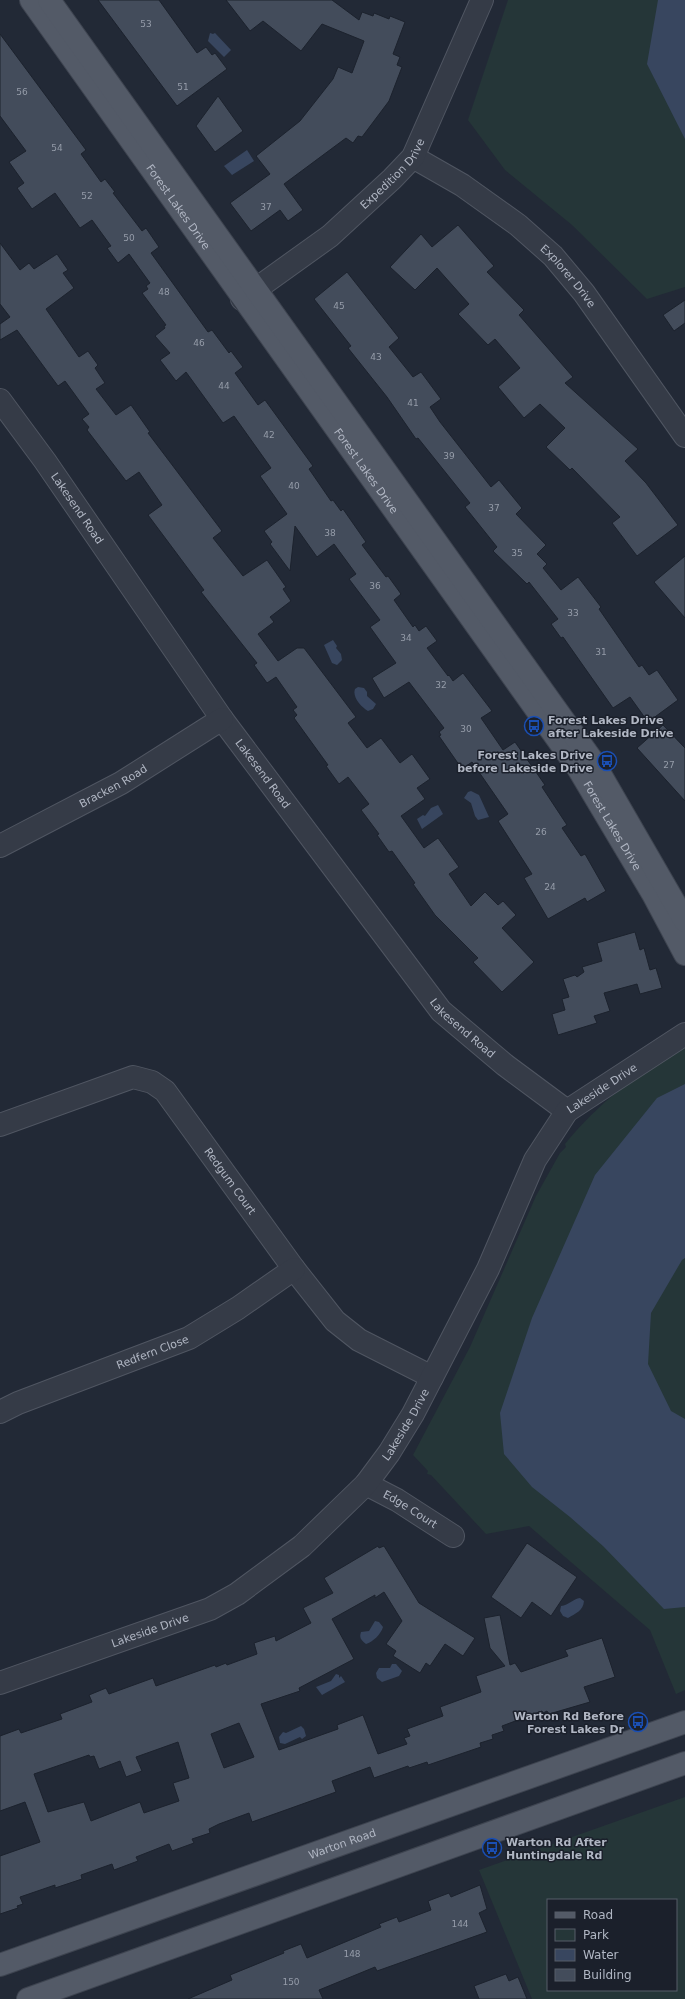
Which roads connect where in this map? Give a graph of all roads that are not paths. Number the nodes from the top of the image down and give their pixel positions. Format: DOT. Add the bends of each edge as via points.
graph roads {
  1 [pos="31,0"];
  2 [pos="50,0"];
  3 [pos="479,1"];
  4 [pos="413,157"];
  5 [pos="249,294"];
  6 [pos="0,400"];
  7 [pos="685,436"];
  8 [pos="222,719"];
  9 [pos="0,846"];
  10 [pos="685,921"];
  11 [pos="685,954"];
  12 [pos="685,1034"];
  13 [pos="567,1110"];
  14 [pos="0,1125"];
  15 [pos="294,1269"];
  16 [pos="432,1377"];
  17 [pos="0,1412"];
  18 [pos="366,1484"];
  19 [pos="453,1536"];
  20 [pos="0,1683"];
  21 [pos="685,1722"];
  22 [pos="685,1764"];
  23 [pos="0,1965"];
  24 [pos="28,1999"];
  1 -- 5 [label="main road, Forest Lakes Drive"];
  2 -- 5 [label="main road, Forest Lakes Drive"];
  3 -- 4 [label="street, Expedition Drive"];
  4 -- 5 [label="street, Expedition Drive" via="330,236"];
  4 -- 7 [label="street, Explorer Drive" via="462,185 518,225 554,256 584,293"];
  5 -- 10 [label="main road, Forest Lakes Drive" via="592,760"];
  5 -- 11 [label="main road, Forest Lakes Drive" via="578,768 653,894"];
  6 -- 8 [label="street, Lakesend Road"];
  8 -- 9 [label="street, Bracken Road" via="121,783"];
  8 -- 13 [label="street, Lakesend Road" via="441,1011 505,1065"];
  12 -- 13 [label="street, Lakeside Drive"];
  13 -- 16 [label="street, Lakeside Drive" via="535,1160 488,1269"];
  14 -- 15 [label="street, Redgum Court" via="133,1077 152,1082 165,1091"];
  15 -- 16 [label="street, Redgum Court" via="335,1321 359,1340"];
  15 -- 17 [label="street, Redfern Close" via="189,1338"];
  16 -- 18 [label="street, Lakeside Drive" via="389,1453"];
  18 -- 19 [label="street, Edge Court" via="397,1500"];
  18 -- 20 [label="street, Lakeside Drive" via="302,1546 237,1594 210,1609"];
  21 -- 23 [label="main road, Warton Road"];
  22 -- 24 [label="main road"];
}
